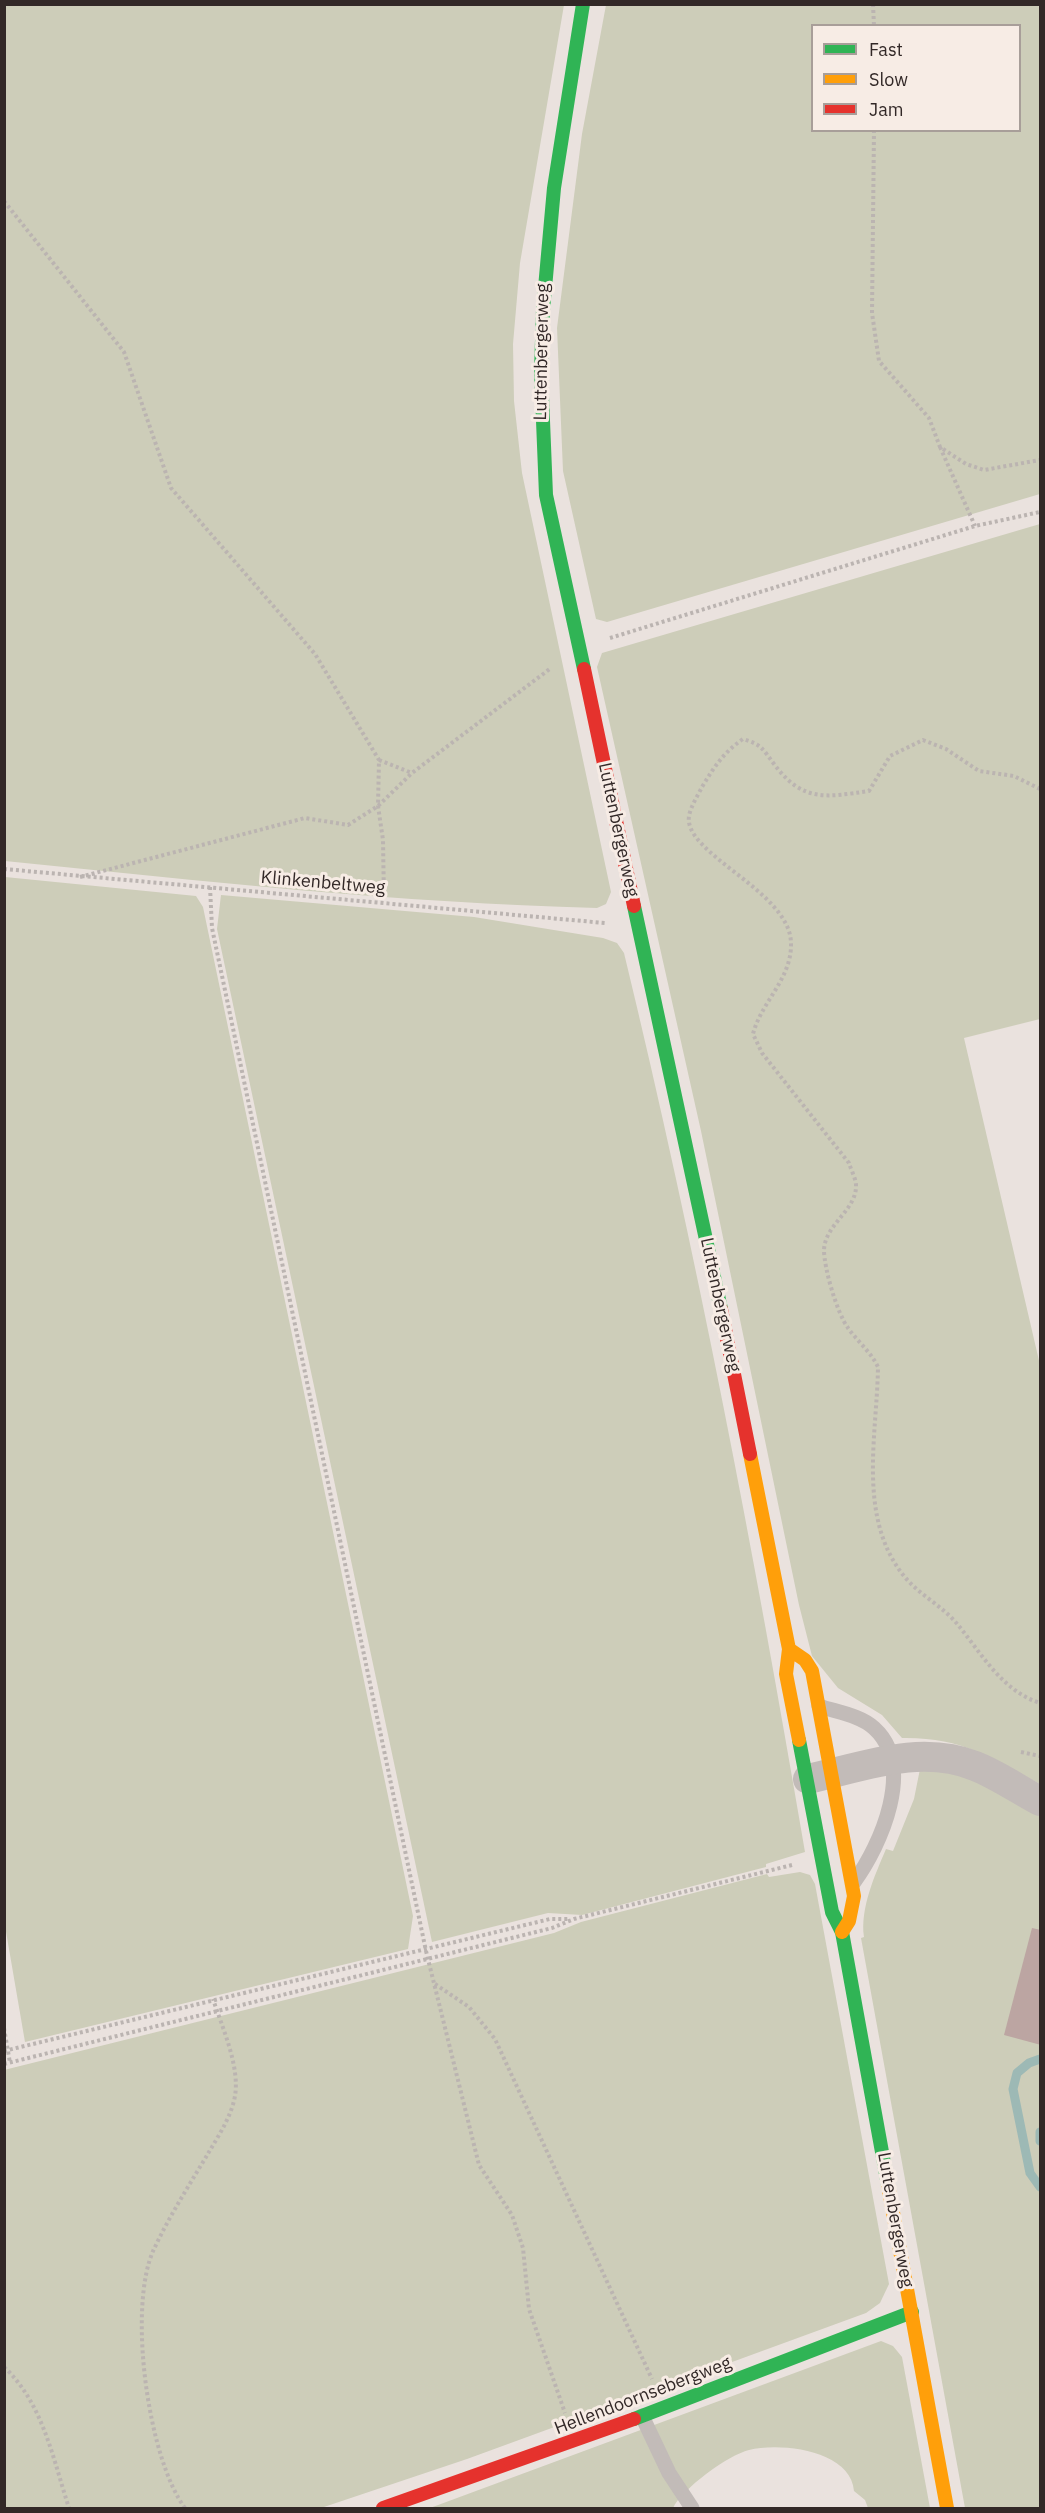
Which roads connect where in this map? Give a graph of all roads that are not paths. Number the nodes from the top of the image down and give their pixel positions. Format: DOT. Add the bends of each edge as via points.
graph roads {
  1 [pos="583,4"];
  2 [pos="789,1649"];
  3 [pos="819,1706"];
  4 [pos="892,1759"];
  5 [pos="820,1777"];
  6 [pos="1041,1801"];
  7 [pos="852,1884"];
  8 [pos="842,1932"];
  9 [pos="912,2312"];
  10 [pos="642,2416"];
  11 [pos="383,2508"];
  12 [pos="692,2508"];
  13 [pos="947,2508"];
  1 -- 2 [label="street, Luttenbergerweg" via="556,162 542,286 540,437 546,495 724,1322"];
  2 -- 3 [label="street, Luttenbergerweg" via="809,1666"];
  2 -- 5 [label="street, Luttenbergerweg" via="786,1674"];
  3 -- 4 [label="lane" via="858,1718 874,1728"];
  3 -- 5 [label="street, Luttenbergerweg"];
  4 -- 5 [label="street"];
  4 -- 6 [label="street" via="924,1756 960,1761"];
  4 -- 7 [label="lane" via="892,1799 866,1866"];
  5 -- 7 [label="street, Luttenbergerweg"];
  5 -- 8 [label="street, Luttenbergerweg" via="822,1858 832,1912"];
  7 -- 8 [label="street, Luttenbergerweg" via="853,1909"];
  8 -- 9 [label="street, Luttenbergerweg"];
  9 -- 10 [label="street, Hellendoornsebergweg"];
  9 -- 13 [label="street, Luttenbergerweg"];
  10 -- 11 [label="street, Hellendoornsebergweg"];
  10 -- 12 [label="lane" via="669,2473"];
}
